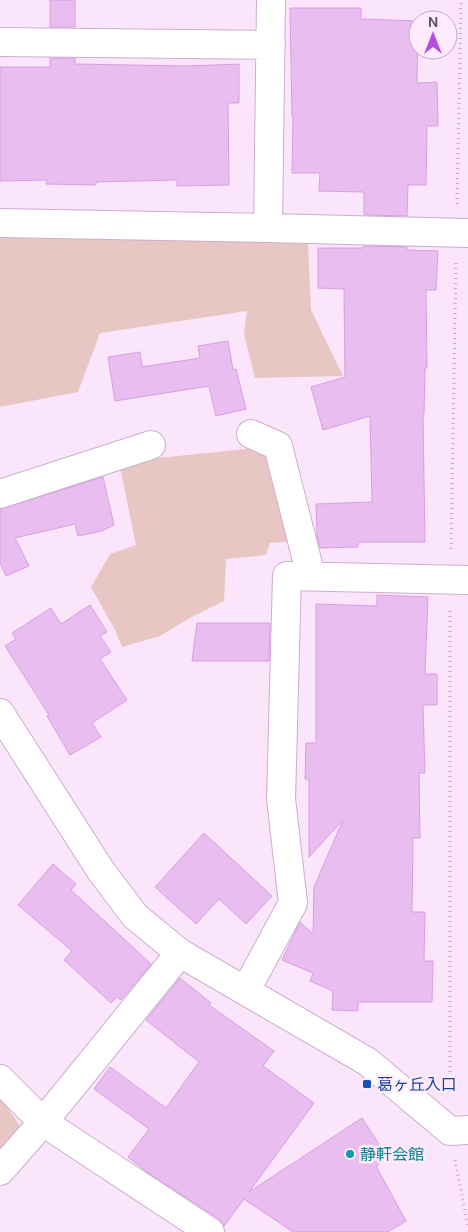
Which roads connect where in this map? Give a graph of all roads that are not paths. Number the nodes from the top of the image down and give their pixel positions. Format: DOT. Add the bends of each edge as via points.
graph roads {
  1 [pos="271,0"];
  2 [pos="0,42"];
  3 [pos="270,45"];
  4 [pos="0,223"];
  5 [pos="268,228"];
  6 [pos="462,233"];
  7 [pos="252,434"];
  8 [pos="151,444"];
  9 [pos="0,494"];
  10 [pos="311,576"];
  11 [pos="459,580"];
  12 [pos="0,713"];
  13 [pos="180,953"];
  14 [pos="246,990"];
  15 [pos="0,1079"];
  16 [pos="43,1122"];
  17 [pos="459,1130"];
  18 [pos="0,1171"];
  19 [pos="210,1232"];
  1 -- 3 [label="street"];
  2 -- 3 [label="street"];
  3 -- 5 [label="street"];
  4 -- 5 [label="street"];
  5 -- 6 [label="street"];
  7 -- 10 [label="street" via="278,446"];
  8 -- 9 [label="street"];
  10 -- 11 [label="street"];
  10 -- 14 [label="street" via="287,576 281,799 293,903"];
  12 -- 13 [label="street" via="101,871 135,916"];
  13 -- 14 [label="street"];
  13 -- 16 [label="street"];
  14 -- 17 [label="street" via="368,1062"];
  15 -- 16 [label="street"];
  16 -- 18 [label="street"];
  16 -- 19 [label="street"];
}
